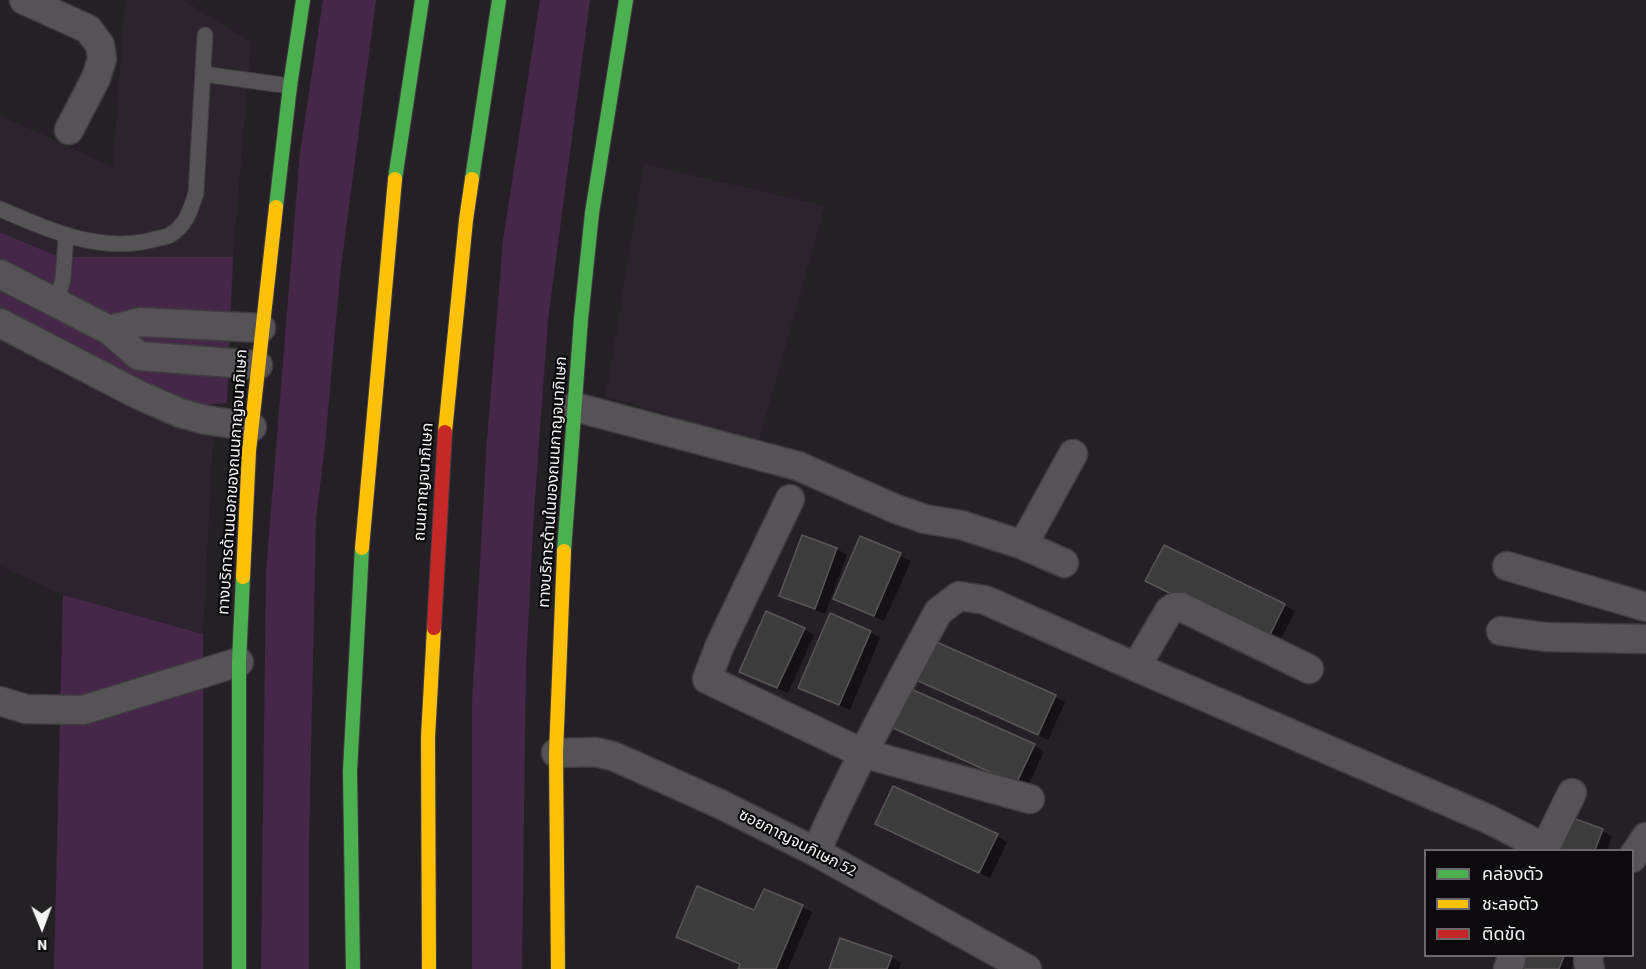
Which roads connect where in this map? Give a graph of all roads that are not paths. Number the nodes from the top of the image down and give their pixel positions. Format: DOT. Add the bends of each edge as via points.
graph roads {
  1 [pos="24,0"];
  2 [pos="422,0"];
  3 [pos="499,0"];
  4 [pos="626,0"];
  5 [pos="295,2"];
  6 [pos="205,35"];
  7 [pos="203,74"];
  8 [pos="290,86"];
  9 [pos="69,130"];
  10 [pos="0,209"];
  11 [pos="66,236"];
  12 [pos="0,274"];
  13 [pos="56,304"];
  14 [pos="0,323"];
  15 [pos="261,328"];
  16 [pos="109,330"];
  17 [pos="258,365"];
  18 [pos="575,407"];
  19 [pos="252,427"];
  20 [pos="1073,454"];
  21 [pos="790,498"];
  22 [pos="1023,545"];
  23 [pos="1064,563"];
  24 [pos="1508,566"];
  25 [pos="1646,607"];
  26 [pos="1501,631"];
  27 [pos="1646,639"];
  28 [pos="239,662"];
  29 [pos="1136,667"];
  30 [pos="1309,669"];
  31 [pos="0,701"];
  32 [pos="556,753"];
  33 [pos="862,753"];
  34 [pos="1572,793"];
  35 [pos="1030,799"];
  36 [pos="1646,837"];
  37 [pos="1545,849"];
  38 [pos="816,852"];
  39 [pos="1634,855"];
  40 [pos="239,969"];
  41 [pos="353,969"];
  42 [pos="429,969"];
  43 [pos="558,969"];
  44 [pos="1027,969"];
  1 -- 9 [label="street" via="88,29 100,45 102,59 96,78"];
  2 -- 41 [label="main road" via="392,197 364,511 350,771"];
  3 -- 42 [label="main road, ถนนกาญจนาภิเษก" via="466,220 442,465 428,737"];
  4 -- 18 [label="main road, ทางบริการด้านในของถนนกาญจนาภิเษก" via="592,213"];
  5 -- 8 [label="main road, ทางบริการด้านนอกของถนนกาญจนาภิเษก"];
  6 -- 7 [label="lane"];
  7 -- 8 [label="lane"];
  7 -- 11 [label="lane" via="196,193 189,217 170,235 138,243 106,244"];
  8 -- 15 [label="main road, ทางบริการด้านนอกของถนนกาญจนาภิเษก"];
  10 -- 11 [label="lane"];
  11 -- 13 [label="lane" via="63,279"];
  12 -- 13 [label="street"];
  13 -- 16 [label="street"];
  14 -- 19 [label="street" via="180,412"];
  15 -- 16 [label="street" via="140,322"];
  15 -- 17 [label="main road, ทางบริการด้านนอกของถนนกาญจนาภิเษก"];
  16 -- 17 [label="street" via="139,356"];
  17 -- 19 [label="main road, ทางบริการด้านนอกของถนนกาญจนาภิเษก"];
  18 -- 22 [label="street" via="798,466 896,509"];
  18 -- 32 [label="main road, ทางบริการด้านในของถนนกาญจนาภิเษก"];
  19 -- 28 [label="main road, ทางบริการด้านนอกของถนนกาญจนาภิเษก"];
  20 -- 22 [label="street"];
  21 -- 33 [label="street" via="707,679"];
  22 -- 23 [label="street"];
  24 -- 25 [label="street"];
  26 -- 27 [label="street" via="1545,637"];
  28 -- 31 [label="street" via="83,710 26,709"];
  28 -- 40 [label="main road, ทางบริการด้านนอกของถนนกาญจนาภิเษก"];
  29 -- 30 [label="street" via="1169,611 1181,607"];
  29 -- 33 [label="street" via="985,600 959,596 938,612"];
  29 -- 37 [label="street" via="1488,819"];
  32 -- 38 [label="street, ซอยกาญจนภิเษก 52" via="595,752 613,756"];
  32 -- 43 [label="main road, ทางบริการด้านในของถนนกาญจนาภิเษก"];
  33 -- 35 [label="street"];
  33 -- 38 [label="street"];
  34 -- 37 [label="street"];
  36 -- 39 [label="street"];
  38 -- 44 [label="street, ซอยกาญจนภิเษก 52"];
}
